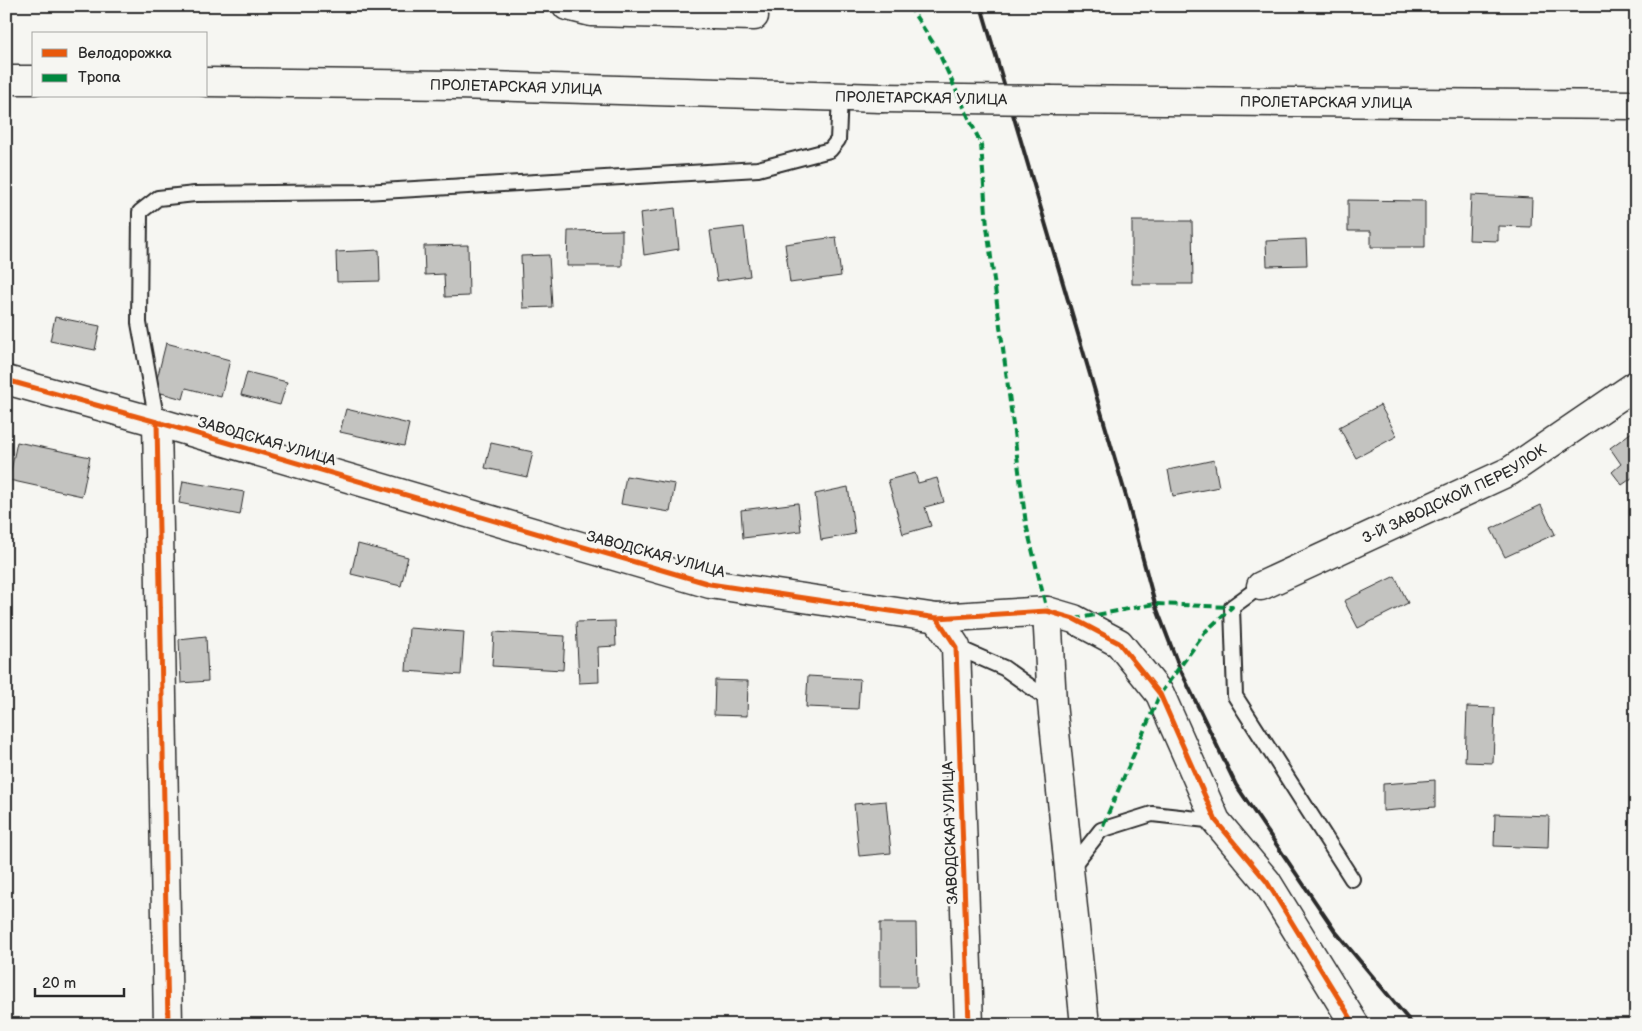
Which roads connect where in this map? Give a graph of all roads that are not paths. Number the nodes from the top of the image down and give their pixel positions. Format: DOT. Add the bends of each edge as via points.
graph roads {
  1 [pos="567,6"];
  2 [pos="754,16"];
  3 [pos="6,80"];
  4 [pos="32,80"];
  5 [pos="208,82"];
  6 [pos="840,96"];
  7 [pos="1636,105"];
  8 [pos="6,380"];
  9 [pos="1636,385"];
  10 [pos="156,422"];
  11 [pos="1261,586"];
  12 [pos="1047,611"];
  13 [pos="937,618"];
  14 [pos="956,646"];
  15 [pos="1052,703"];
  16 [pos="1216,821"];
  17 [pos="1070,868"];
  18 [pos="1352,879"];
  19 [pos="168,1025"];
  20 [pos="969,1025"];
  21 [pos="1085,1025"];
  22 [pos="1355,1025"];
  1 -- 2 [label="street" via="591,12"];
  3 -- 4 [label="street"];
  5 -- 6 [label="street, ПРОЛЕТАРСКАЯ УЛИЦА" via="456,85"];
  6 -- 7 [label="street, ПРОЛЕТАРСКАЯ УЛИЦА, bridge"];
  6 -- 10 [label="lane" via="838,140 830,150 758,169 364,192 195,194 158,198 140,212 139,314"];
  8 -- 10 [label="street, ЗАВОДСКАЯ УЛИЦА"];
  9 -- 11 [label="street, 3-Й ЗАВОДСКОЙ ПЕРЕУЛОК" via="1510,471"];
  10 -- 13 [label="street, ЗАВОДСКАЯ УЛИЦА" via="710,584"];
  10 -- 19 [label="street"];
  11 -- 18 [label="lane" via="1232,607 1235,696"];
  12 -- 13 [label="street, ЗАВОДСКАЯ УЛИЦА"];
  12 -- 15 [label="street"];
  12 -- 16 [label="street" via="1074,619 1119,643 1160,694"];
  13 -- 14 [label="street"];
  14 -- 15 [label="lane" via="1004,668"];
  14 -- 20 [label="street, ЗАВОДСКАЯ УЛИЦА"];
  15 -- 17 [label="street"];
  16 -- 17 [label="lane" via="1152,814 1101,830"];
  16 -- 22 [label="street" via="1267,882"];
  17 -- 21 [label="street"];
}
